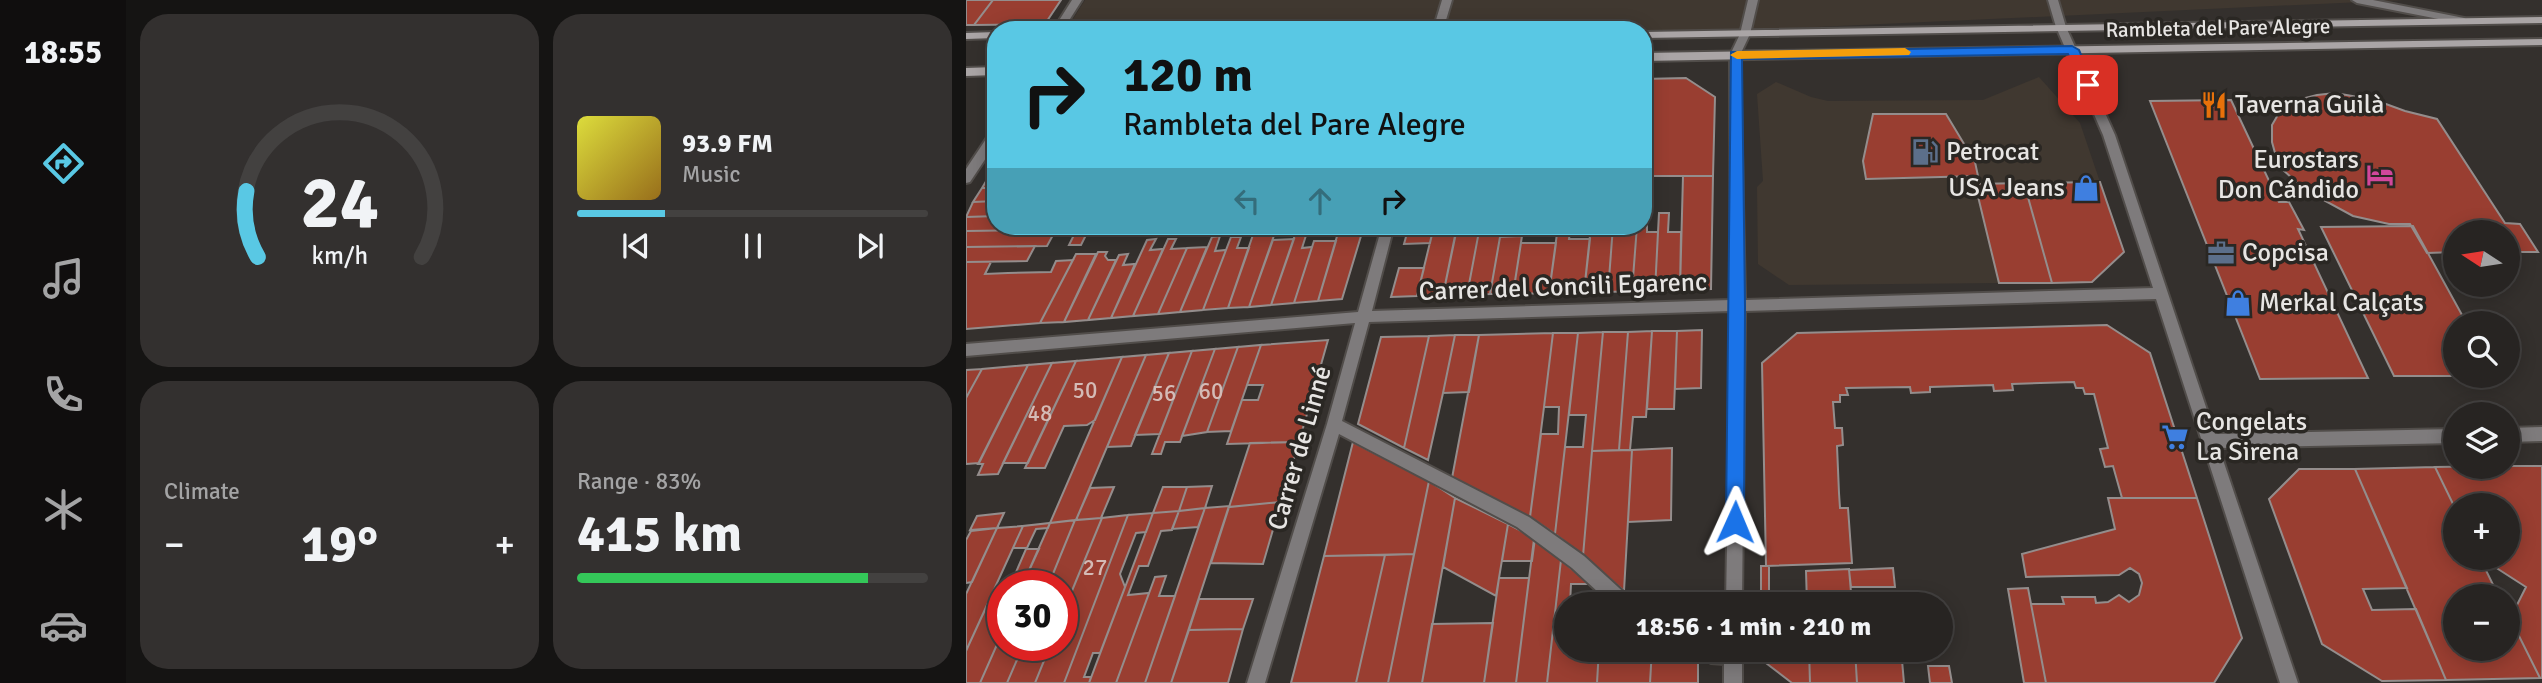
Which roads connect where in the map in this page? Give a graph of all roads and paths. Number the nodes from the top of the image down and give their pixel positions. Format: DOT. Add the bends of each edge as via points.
graph roads {
  1 [pos="1077,0"];
  2 [pos="1447,0"];
  3 [pos="1753,0"];
  4 [pos="2053,0"];
  5 [pos="2357,0"];
  6 [pos="2542,20"];
  7 [pos="1064,21"];
  8 [pos="1441,21"];
  9 [pos="2464,21"];
  10 [pos="2061,27"];
  11 [pos="1745,34"];
  12 [pos="987,35"];
  13 [pos="1652,35"];
  14 [pos="966,36"];
  15 [pos="2542,42"];
  16 [pos="2072,50"];
  17 [pos="1735,55"];
  18 [pos="1652,57"];
  19 [pos="987,71"];
  20 [pos="966,72"];
  21 [pos="987,147"];
  22 [pos="966,179"];
  23 [pos="1386,235"];
  24 [pos="2162,293"];
  25 [pos="1738,306"];
  26 [pos="1364,317"];
  27 [pos="966,350"];
  28 [pos="1334,424"];
  29 [pos="2542,434"];
  30 [pos="2520,435"];
  31 [pos="2443,436"];
  32 [pos="2210,441"];
  33 [pos="1611,592"];
  34 [pos="1734,592"];
  35 [pos="1733,662"];
  36 [pos="1256,683"];
  37 [pos="1733,683"];
  38 [pos="2289,683"];
  1 -- 7 [label="street"];
  2 -- 8 [label="street"];
  3 -- 11 [label="street"];
  4 -- 10 [label="street"];
  5 -- 9 [label="street, Rambleta del Pare Alegre"];
  6 -- 9 [label="main road, Rambleta del Pare Alegre"];
  9 -- 10 [label="main road, Rambleta del Pare Alegre"];
  10 -- 11 [label="main road, Rambleta del Pare Alegre"];
  10 -- 16 [label="street"];
  11 -- 13 [label="main road, Rambleta del Pare Alegre"];
  11 -- 17 [label="street"];
  12 -- 14 [label="main road"];
  15 -- 16 [label="main road, Rambleta del Pare Alegre"];
  16 -- 17 [label="main road, Rambleta del Pare Alegre"];
  16 -- 24 [label="street" via="2109,135"];
  17 -- 18 [label="main road, Rambleta del Pare Alegre"];
  17 -- 25 [label="street"];
  19 -- 20 [label="main road"];
  21 -- 22 [label="street"];
  23 -- 26 [label="street, Carrer de Linné"];
  24 -- 25 [label="street, Carrer del Concili Egarenc"];
  24 -- 32 [label="street"];
  25 -- 26 [label="street, Carrer del Concili Egarenc"];
  25 -- 34 [label="street"];
  26 -- 27 [label="street, Carrer del Concili Egarenc"];
  26 -- 28 [label="street, Carrer de Linné"];
  28 -- 33 [label="street" via="1522,522"];
  28 -- 36 [label="street, Carrer de Linné"];
  29 -- 30 [label="street"];
  31 -- 32 [label="street"];
  32 -- 38 [label="street"];
  35 -- 37 [label="street"];
}
